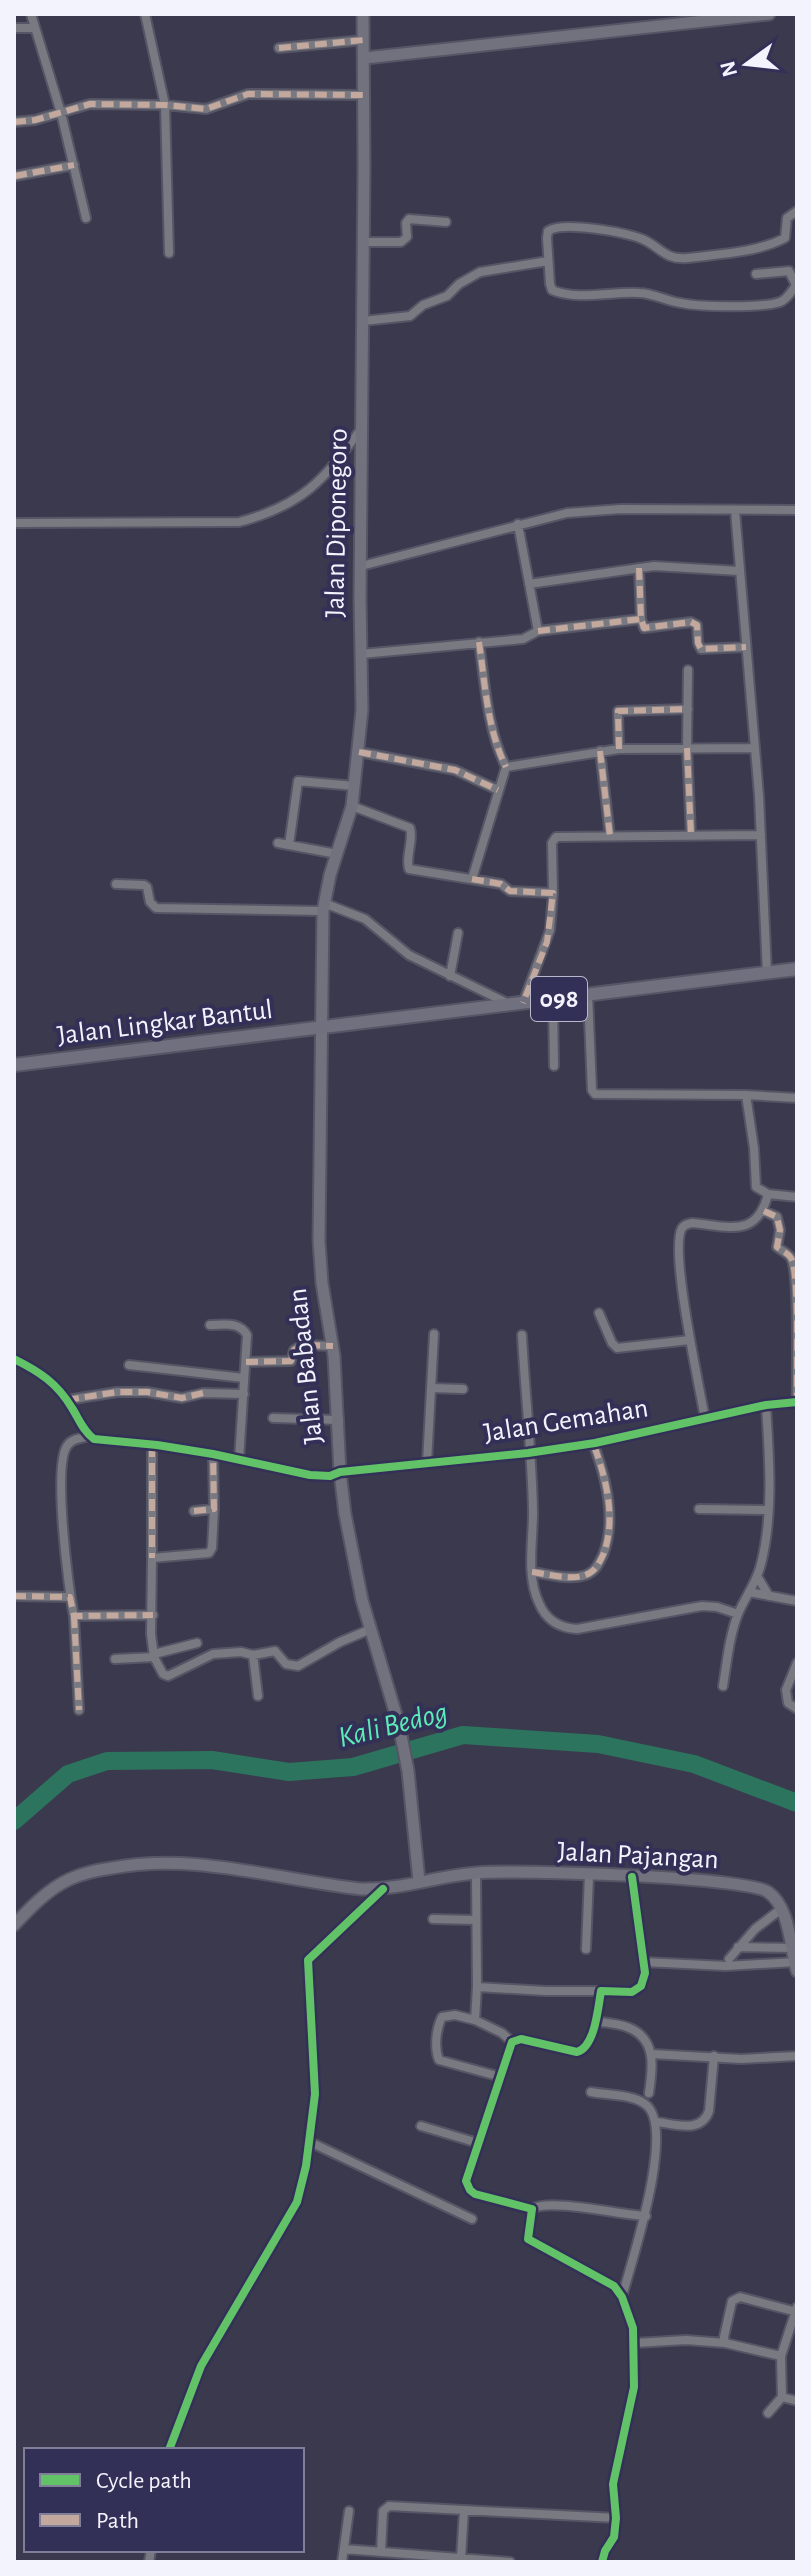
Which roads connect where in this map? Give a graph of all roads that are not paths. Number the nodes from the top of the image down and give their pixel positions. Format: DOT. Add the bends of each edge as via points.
graph roads {
  1 [pos="31,14"];
  2 [pos="145,14"];
  3 [pos="363,14"];
  4 [pos="769,14"];
  5 [pos="14,28"];
  6 [pos="35,28"];
  7 [pos="364,40"];
  8 [pos="279,48"];
  9 [pos="365,58"];
  10 [pos="364,95"];
  11 [pos="165,105"];
  12 [pos="61,113"];
  13 [pos="14,122"];
  14 [pos="74,165"];
  15 [pos="15,176"];
  16 [pos="797,211"];
  17 [pos="86,218"];
  18 [pos="446,222"];
  19 [pos="364,242"];
  20 [pos="169,253"];
  21 [pos="548,261"];
  22 [pos="756,274"];
  23 [pos="797,284"];
  24 [pos="363,321"];
  25 [pos="362,429"];
  26 [pos="735,510"];
  27 [pos="797,510"];
  28 [pos="14,523"];
  29 [pos="518,524"];
  30 [pos="361,566"];
  31 [pos="639,568"];
  32 [pos="739,571"];
  33 [pos="529,584"];
  34 [pos="641,619"];
  35 [pos="538,631"];
  36 [pos="479,642"];
  37 [pos="746,647"];
  38 [pos="361,654"];
  39 [pos="688,670"];
  40 [pos="688,709"];
  41 [pos="687,748"];
  42 [pos="755,748"];
  43 [pos="619,749"];
  44 [pos="600,751"];
  45 [pos="359,752"];
  46 [pos="506,767"];
  47 [pos="355,786"];
  48 [pos="498,790"];
  49 [pos="352,806"];
  50 [pos="691,835"];
  51 [pos="761,835"];
  52 [pos="610,836"];
  53 [pos="278,843"];
  54 [pos="289,845"];
  55 [pos="337,854"];
  56 [pos="472,879"];
  57 [pos="116,884"];
  58 [pos="553,893"];
  59 [pos="323,907"];
  60 [pos="458,933"];
  61 [pos="797,969"];
  62 [pos="767,973"];
  63 [pos="450,976"];
  64 [pos="588,995"];
  65 [pos="553,1000"];
  66 [pos="517,1004"];
  67 [pos="322,1028"];
  68 [pos="14,1065"];
  69 [pos="554,1066"];
  70 [pos="746,1095"];
  71 [pos="797,1098"];
  72 [pos="768,1194"];
  73 [pos="797,1197"];
  74 [pos="764,1211"];
  75 [pos="796,1275"];
  76 [pos="599,1313"];
  77 [pos="210,1325"];
  78 [pos="434,1334"];
  79 [pos="522,1335"];
  80 [pos="690,1340"];
  81 [pos="333,1346"];
  82 [pos="14,1359"];
  83 [pos="246,1362"];
  84 [pos="129,1365"];
  85 [pos="244,1378"];
  86 [pos="431,1388"];
  87 [pos="463,1389"];
  88 [pos="244,1394"];
  89 [pos="67,1400"];
  90 [pos="797,1402"];
  91 [pos="766,1405"];
  92 [pos="273,1418"];
  93 [pos="705,1419"];
  94 [pos="339,1420"];
  95 [pos="90,1436"];
  96 [pos="593,1443"];
  97 [pos="152,1445"];
  98 [pos="528,1453"];
  99 [pos="213,1454"];
  100 [pos="239,1460"];
  101 [pos="427,1463"];
  102 [pos="340,1472"];
  103 [pos="214,1509"];
  104 [pos="699,1509"];
  105 [pos="767,1510"];
  106 [pos="194,1511"];
  107 [pos="152,1558"];
  108 [pos="532,1572"];
  109 [pos="757,1576"];
  110 [pos="749,1592"];
  111 [pos="14,1596"];
  112 [pos="769,1596"];
  113 [pos="70,1597"];
  114 [pos="797,1601"];
  115 [pos="738,1614"];
  116 [pos="153,1615"];
  117 [pos="74,1616"];
  118 [pos="371,1629"];
  119 [pos="197,1643"];
  120 [pos="253,1655"];
  121 [pos="154,1656"];
  122 [pos="115,1659"];
  123 [pos="797,1663"];
  124 [pos="723,1686"];
  125 [pos="258,1696"];
  126 [pos="797,1709"];
  127 [pos="79,1710"];
  128 [pos="476,1873"];
  129 [pos="589,1875"];
  130 [pos="632,1877"];
  131 [pos="419,1881"];
  132 [pos="383,1889"];
  133 [pos="781,1909"];
  134 [pos="433,1919"];
  135 [pos="476,1920"];
  136 [pos="14,1925"];
  137 [pos="738,1947"];
  138 [pos="794,1948"];
  139 [pos="586,1949"];
  140 [pos="729,1959"];
  141 [pos="644,1962"];
  142 [pos="796,1966"];
  143 [pos="477,1987"];
  144 [pos="601,1991"];
  145 [pos="475,2020"];
  146 [pos="595,2021"];
  147 [pos="512,2042"];
  148 [pos="652,2054"];
  149 [pos="714,2056"];
  150 [pos="797,2056"];
  151 [pos="501,2077"];
  152 [pos="591,2092"];
  153 [pos="649,2093"];
  154 [pos="656,2122"];
  155 [pos="421,2126"];
  156 [pos="310,2142"];
  157 [pos="478,2143"];
  158 [pos="532,2209"];
  159 [pos="646,2216"];
  160 [pos="472,2219"];
  161 [pos="622,2297"];
  162 [pos="796,2310"];
  163 [pos="635,2343"];
  164 [pos="725,2343"];
  165 [pos="781,2356"];
  166 [pos="782,2397"];
  167 [pos="797,2401"];
  168 [pos="768,2413"];
  169 [pos="170,2448"];
  170 [pos="464,2510"];
  171 [pos="349,2511"];
  172 [pos="616,2518"];
  173 [pos="344,2549"];
  174 [pos="381,2552"];
  175 [pos="461,2558"];
  176 [pos="342,2562"];
  177 [pos="510,2562"];
  178 [pos="602,2562"];
  1 -- 6 [label="street"];
  2 -- 11 [label="street"];
  3 -- 7 [label="main road, Jalan Diponegoro"];
  4 -- 9 [label="main road"];
  5 -- 6 [label="street"];
  6 -- 12 [label="street"];
  7 -- 8 [label="street"];
  7 -- 9 [label="main road, Jalan Diponegoro"];
  9 -- 10 [label="main road, Jalan Diponegoro"];
  10 -- 11 [label="street" via="255,94 206,109"];
  10 -- 19 [label="main road, Jalan Diponegoro"];
  11 -- 12 [label="street" via="90,104"];
  11 -- 20 [label="street"];
  12 -- 13 [label="street"];
  12 -- 14 [label="street"];
  14 -- 15 [label="street"];
  14 -- 17 [label="street"];
  16 -- 21 [label="street" via="787,218 785,238 770,245 675,259 625,234 554,227 547,234"];
  18 -- 19 [label="street" via="409,219 406,240"];
  19 -- 24 [label="main road, Jalan Diponegoro"];
  21 -- 23 [label="street" via="551,288 562,293 648,293 684,304 741,305 779,302"];
  21 -- 24 [label="street" via="480,272 410,316"];
  22 -- 23 [label="street" via="789,271"];
  24 -- 25 [label="main road, Jalan Diponegoro"];
  25 -- 28 [label="street" via="309,491 268,514 239,522"];
  25 -- 30 [label="main road, Jalan Diponegoro"];
  26 -- 27 [label="street"];
  26 -- 29 [label="street" via="591,510"];
  26 -- 32 [label="street"];
  29 -- 30 [label="street"];
  29 -- 33 [label="street"];
  30 -- 38 [label="main road, Jalan Diponegoro"];
  31 -- 32 [label="street"];
  31 -- 33 [label="street"];
  31 -- 34 [label="street"];
  32 -- 37 [label="street"];
  33 -- 35 [label="street"];
  34 -- 35 [label="street"];
  34 -- 37 [label="street" via="646,629 694,623 701,649"];
  35 -- 36 [label="street" via="527,638"];
  36 -- 38 [label="street"];
  36 -- 46 [label="street" via="494,734"];
  37 -- 42 [label="street"];
  38 -- 45 [label="main road, Jalan Diponegoro"];
  39 -- 40 [label="street"];
  40 -- 41 [label="street"];
  40 -- 43 [label="street" via="618,711"];
  41 -- 42 [label="street"];
  41 -- 43 [label="street"];
  41 -- 50 [label="street"];
  42 -- 51 [label="street"];
  43 -- 44 [label="street"];
  44 -- 46 [label="street"];
  44 -- 52 [label="street"];
  45 -- 47 [label="main road, Jalan Diponegoro"];
  45 -- 48 [label="street" via="455,770"];
  46 -- 48 [label="street"];
  47 -- 49 [label="main road, Jalan Diponegoro"];
  47 -- 54 [label="street" via="298,781"];
  48 -- 56 [label="street"];
  49 -- 55 [label="main road, Jalan Diponegoro"];
  49 -- 56 [label="street" via="410,828 409,869"];
  50 -- 51 [label="street"];
  50 -- 52 [label="street"];
  51 -- 62 [label="street"];
  52 -- 58 [label="street" via="553,839"];
  53 -- 54 [label="street"];
  54 -- 55 [label="street"];
  55 -- 59 [label="main road, Jalan Diponegoro"];
  56 -- 58 [label="street" via="510,891"];
  57 -- 59 [label="street" via="144,885 156,908"];
  58 -- 66 [label="street" via="547,942"];
  59 -- 63 [label="street" via="365,919 409,955"];
  59 -- 67 [label="main road, Jalan Diponegoro"];
  60 -- 63 [label="street"];
  61 -- 62 [label="main road, 098"];
  62 -- 64 [label="main road, 098"];
  63 -- 66 [label="street"];
  64 -- 65 [label="main road, 098"];
  64 -- 70 [label="street" via="594,1094"];
  65 -- 66 [label="main road, 098"];
  65 -- 69 [label="street"];
  66 -- 67 [label="main road, 098"];
  67 -- 68 [label="main road, Jalan Lingkar Bantul / 098"];
  67 -- 81 [label="main road, Jalan Babadan" via="319,1241"];
  70 -- 71 [label="street"];
  70 -- 72 [label="street" via="756,1187"];
  72 -- 73 [label="street"];
  72 -- 74 [label="street"];
  74 -- 75 [label="street" via="777,1217 777,1247 789,1254"];
  74 -- 80 [label="street" via="734,1229 695,1223 682,1228 679,1266"];
  75 -- 90 [label="street"];
  76 -- 80 [label="street" via="617,1348"];
  77 -- 83 [label="street" via="243,1328"];
  78 -- 86 [label="street"];
  79 -- 98 [label="street"];
  80 -- 93 [label="street"];
  81 -- 83 [label="street" via="297,1347 291,1361"];
  81 -- 94 [label="main road, Jalan Babadan"];
  82 -- 89 [label="street" via="50,1379"];
  83 -- 85 [label="street"];
  84 -- 85 [label="street"];
  85 -- 88 [label="street"];
  86 -- 87 [label="street"];
  86 -- 101 [label="street"];
  88 -- 89 [label="street" via="182,1398 117,1392"];
  88 -- 100 [label="street"];
  89 -- 95 [label="street"];
  90 -- 91 [label="street, Jalan Gemahan"];
  91 -- 93 [label="street, Jalan Gemahan"];
  91 -- 105 [label="street"];
  92 -- 94 [label="street"];
  93 -- 96 [label="street, Jalan Gemahan"];
  94 -- 102 [label="main road, Jalan Babadan"];
  95 -- 97 [label="street, Jalan Gemahan"];
  95 -- 113 [label="street" via="65,1448 61,1485"];
  96 -- 98 [label="street, Jalan Gemahan"];
  96 -- 108 [label="street" via="604,1474 609,1525 598,1566 576,1577"];
  97 -- 99 [label="street, Jalan Gemahan"];
  97 -- 107 [label="street"];
  98 -- 101 [label="street, Jalan Gemahan"];
  98 -- 108 [label="street"];
  99 -- 100 [label="street, Jalan Gemahan"];
  99 -- 103 [label="street"];
  100 -- 102 [label="street, Jalan Gemahan" via="310,1475"];
  101 -- 102 [label="street, Jalan Gemahan"];
  102 -- 118 [label="main road, Jalan Babadan" via="348,1535"];
  103 -- 106 [label="street"];
  103 -- 107 [label="street" via="209,1553"];
  104 -- 105 [label="street"];
  105 -- 109 [label="street"];
  107 -- 116 [label="street"];
  108 -- 115 [label="street" via="540,1607 567,1628 702,1606"];
  109 -- 110 [label="street"];
  109 -- 112 [label="street"];
  110 -- 112 [label="street"];
  110 -- 115 [label="street"];
  111 -- 113 [label="street"];
  112 -- 114 [label="street"];
  113 -- 117 [label="street"];
  115 -- 124 [label="street"];
  116 -- 117 [label="street"];
  116 -- 121 [label="street"];
  117 -- 127 [label="street"];
  118 -- 120 [label="street" via="298,1666 286,1664 275,1651"];
  118 -- 131 [label="main road, Jalan Babadan" via="408,1771"];
  119 -- 121 [label="street"];
  120 -- 121 [label="street" via="213,1654 168,1676"];
  120 -- 125 [label="street"];
  121 -- 122 [label="street"];
  123 -- 126 [label="street" via="786,1698"];
  128 -- 129 [label="main road, Jalan Pajangan"];
  128 -- 131 [label="main road, Jalan Pajangan"];
  128 -- 135 [label="street"];
  129 -- 130 [label="main road, Jalan Pajangan"];
  129 -- 139 [label="street"];
  130 -- 133 [label="main road, Jalan Pajangan" via="753,1886 770,1893"];
  130 -- 141 [label="street"];
  131 -- 132 [label="main road, Jalan Pajangan"];
  132 -- 136 [label="main road, Jalan Pajangan" via="191,1863 146,1863 73,1877"];
  132 -- 156 [label="street" via="308,1960 315,2094"];
  133 -- 137 [label="street"];
  133 -- 138 [label="main road"];
  134 -- 135 [label="street"];
  135 -- 143 [label="street"];
  137 -- 138 [label="street"];
  137 -- 140 [label="street"];
  138 -- 142 [label="main road"];
  141 -- 142 [label="street"];
  141 -- 144 [label="street" via="644,1980 637,1991"];
  143 -- 144 [label="street"];
  143 -- 145 [label="street"];
  144 -- 146 [label="street"];
  145 -- 147 [label="street"];
  145 -- 151 [label="street" via="442,2017 438,2059"];
  146 -- 147 [label="street" via="581,2051 521,2039"];
  146 -- 148 [label="street" via="629,2027"];
  147 -- 151 [label="street"];
  148 -- 149 [label="street"];
  148 -- 153 [label="street"];
  149 -- 150 [label="street"];
  149 -- 154 [label="street" via="706,2120 689,2126"];
  151 -- 157 [label="street"];
  152 -- 154 [label="street" via="647,2104"];
  154 -- 159 [label="street"];
  155 -- 157 [label="street"];
  156 -- 160 [label="street"];
  156 -- 169 [label="street" via="297,2202 201,2366"];
  157 -- 158 [label="street" via="466,2181 470,2190"];
  158 -- 159 [label="street" via="559,2206"];
  158 -- 161 [label="street" via="528,2239 614,2286"];
  159 -- 161 [label="street"];
  161 -- 163 [label="street"];
  162 -- 164 [label="street" via="733,2299"];
  162 -- 165 [label="street"];
  163 -- 164 [label="street"];
  163 -- 172 [label="street" via="634,2387 613,2484"];
  164 -- 165 [label="street"];
  165 -- 166 [label="street"];
  166 -- 167 [label="street"];
  166 -- 168 [label="street"];
  170 -- 172 [label="street"];
  170 -- 174 [label="street" via="385,2507"];
  170 -- 175 [label="street"];
  171 -- 173 [label="street"];
  172 -- 178 [label="street"];
  173 -- 174 [label="street"];
  173 -- 176 [label="street"];
  174 -- 175 [label="street"];
  175 -- 177 [label="street"];
}
